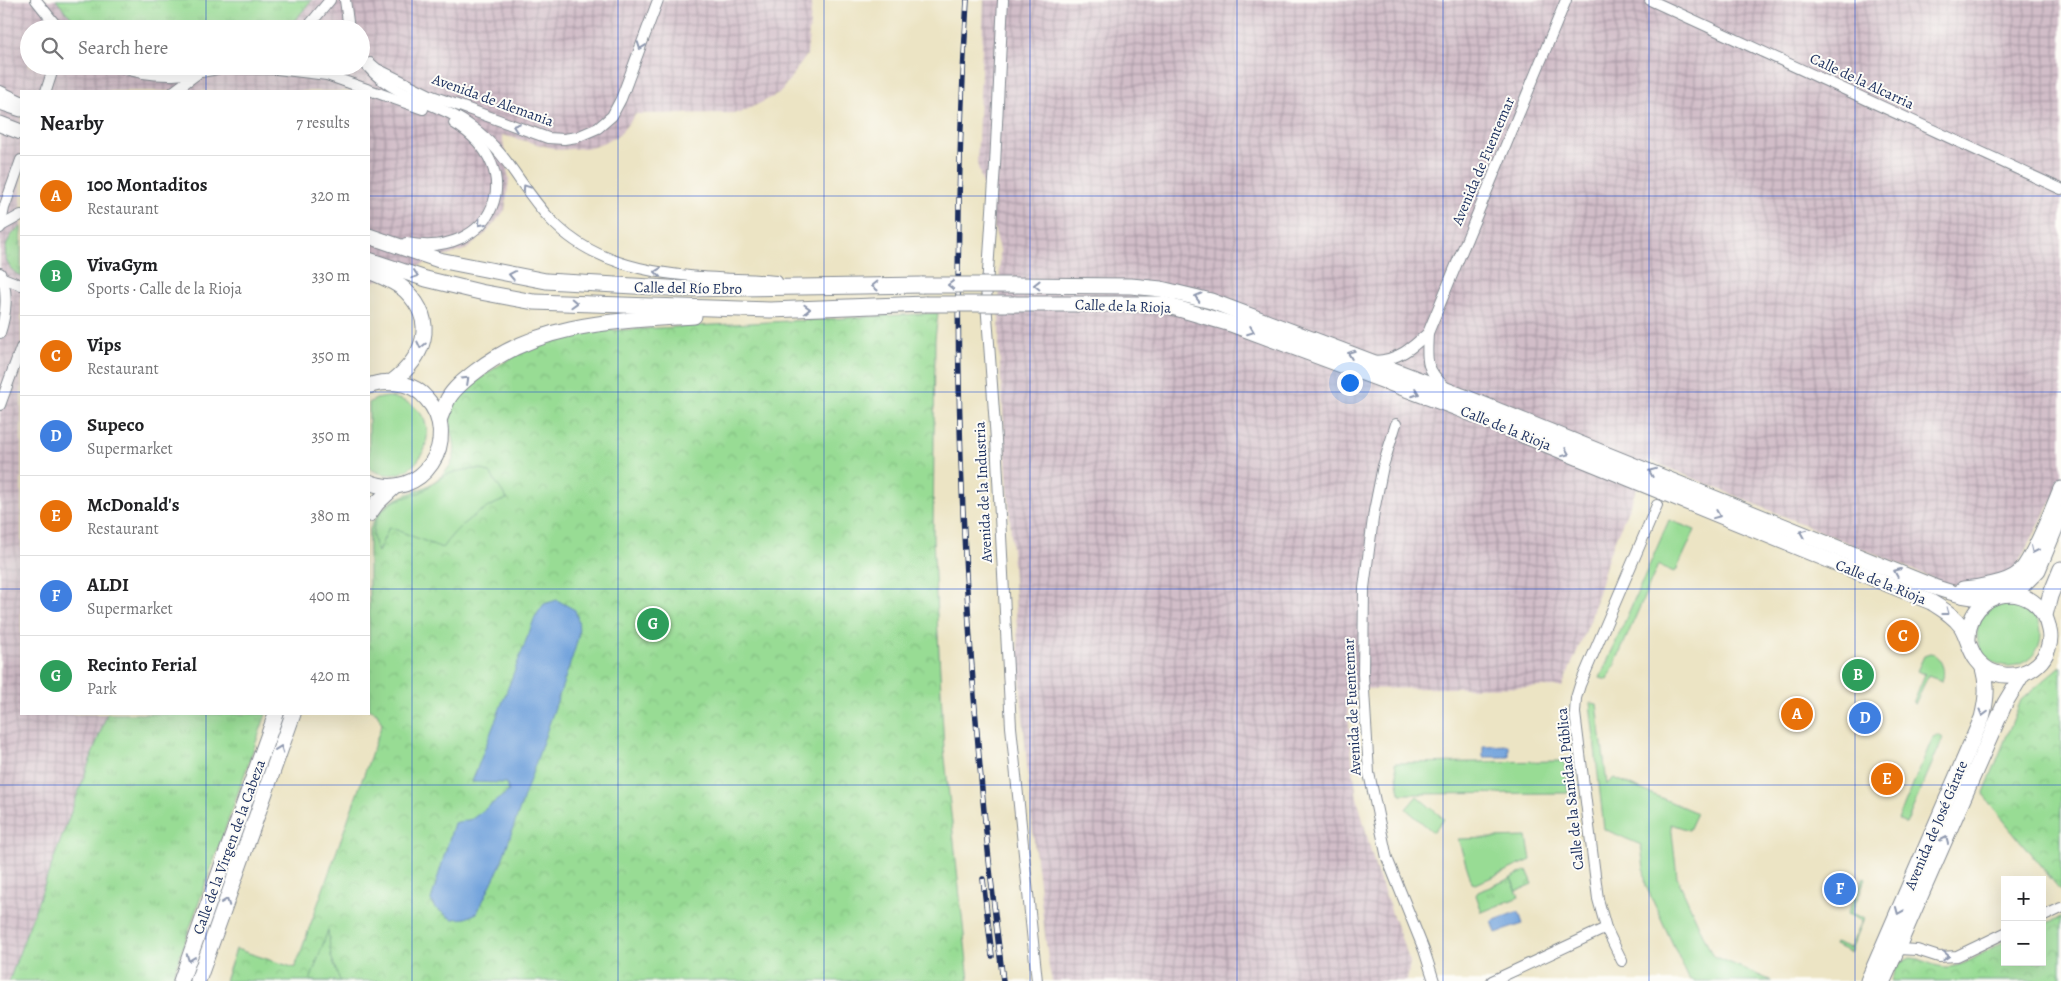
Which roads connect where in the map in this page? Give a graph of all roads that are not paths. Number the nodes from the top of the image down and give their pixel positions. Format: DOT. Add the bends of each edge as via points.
graph roads {
  1 [pos="36,0"];
  2 [pos="330,0"];
  3 [pos="345,0"];
  4 [pos="658,0"];
  5 [pos="1002,0"];
  6 [pos="1566,0"];
  7 [pos="1650,0"];
  8 [pos="51,20"];
  9 [pos="313,20"];
  10 [pos="348,20"];
  11 [pos="370,64"];
  12 [pos="370,70"];
  13 [pos="52,75"];
  14 [pos="149,75"];
  15 [pos="185,75"];
  16 [pos="196,75"];
  17 [pos="327,75"];
  18 [pos="46,90"];
  19 [pos="175,90"];
  20 [pos="369,90"];
  21 [pos="0,91"];
  22 [pos="370,91"];
  23 [pos="20,101"];
  24 [pos="0,102"];
  25 [pos="20,109"];
  26 [pos="0,124"];
  27 [pos="20,132"];
  28 [pos="20,163"];
  29 [pos="2061,189"];
  30 [pos="20,216"];
  31 [pos="1,227"];
  32 [pos="370,236"];
  33 [pos="370,236"];
  34 [pos="370,260"];
  35 [pos="370,272"];
  36 [pos="1,275"];
  37 [pos="20,284"];
  38 [pos="1014,285"];
  39 [pos="828,287"];
  40 [pos="1014,304"];
  41 [pos="770,310"];
  42 [pos="0,333"];
  43 [pos="1428,333"];
  44 [pos="20,351"];
  45 [pos="1370,361"];
  46 [pos="392,382"];
  47 [pos="370,385"];
  48 [pos="1448,391"];
  49 [pos="0,404"];
  50 [pos="439,420"];
  51 [pos="1396,424"];
  52 [pos="370,482"];
  53 [pos="394,487"];
  54 [pos="2061,489"];
  55 [pos="1657,505"];
  56 [pos="370,513"];
  57 [pos="2061,514"];
  58 [pos="2061,569"];
  59 [pos="1934,587"];
  60 [pos="2001,595"];
  61 [pos="2045,615"];
  62 [pos="1968,641"];
  63 [pos="1982,665"];
  64 [pos="2023,673"];
  65 [pos="276,715"];
  66 [pos="293,715"];
  67 [pos="2061,908"];
  68 [pos="2046,915"];
  69 [pos="1606,928"];
  70 [pos="2001,935"];
  71 [pos="1898,949"];
  72 [pos="1622,961"];
  73 [pos="181,981"];
  74 [pos="198,981"];
  75 [pos="1038,981"];
  76 [pos="1434,981"];
  77 [pos="1492,981"];
  78 [pos="1868,981"];
  79 [pos="1884,981"];
  1 -- 8 [label="street"];
  2 -- 9 [label="street"];
  3 -- 10 [label="street"];
  4 -- 11 [label="street, Avenida de Alemania, one-way" via="612,116 598,128 578,137 548,138 441,99"];
  5 -- 75 [label="street, Avenida de la Industria" via="986,302 1011,727"];
  6 -- 43 [label="street, Avenida de Fuentemar"];
  7 -- 29 [label="street, Calle de la Alcarria"];
  39 -- 12 [label="street, one-way" via="648,270 592,252 570,239 549,218 505,156 488,138 469,124 401,92"];
  13 -- 18 [label="street"];
  14 -- 15 [label="street"];
  16 -- 19 [label="street"];
  17 -- 20 [label="street, one-way"];
  21 -- 23 [label="street"];
  22 -- 33 [label="street, one-way" via="446,118 464,129 480,144 496,177 491,210 468,236 437,245"];
  24 -- 25 [label="main road"];
  26 -- 27 [label="main road"];
  28 -- 31 [label="street"];
  30 -- 31 [label="street"];
  39 -- 32 [label="main road, Calle del Río Ebro, one-way" via="686,289 546,281 439,260"];
  34 -- 41 [label="main road, Calle del Río Ebro, one-way" via="426,279 534,302"];
  35 -- 46 [label="main road, one-way" via="405,289 421,314 423,334 418,356"];
  36 -- 37 [label="street"];
  36 -- 42 [label="street" via="5,287 5,310"];
  38 -- 39 [label="main road, Calle del Río Ebro, one-way, bridge"];
  45 -- 38 [label="main road, Calle de la Rioja, one-way" via="1186,294 1131,286"];
  41 -- 40 [label="main road, Calle del Río Ebro, one-way, bridge"];
  40 -- 62 [label="main road, Calle de la Rioja, one-way" via="1162,304 1231,324 1457,408 1931,602 1952,616"];
  50 -- 41 [label="main road, one-way" via="449,397 464,380 501,354 551,332 589,324"];
  43 -- 45 [label="street, Avenida de Fuentemar" via="1398,356"];
  43 -- 48 [label="street, Avenida de Fuentemar" via="1428,367"];
  44 -- 49 [label="street"];
  45 -- 48 [label="main road, Calle de la Rioja"];
  46 -- 47 [label="main road"];
  46 -- 50 [label="main road" via="408,385 422,393 433,405"];
  59 -- 48 [label="main road, Calle de la Rioja, one-way"];
  50 -- 53 [label="main road" via="441,438 437,456 412,482"];
  51 -- 76 [label="street, Avenida de Fuentemar" via="1374,511 1364,588 1362,674 1369,773 1387,858"];
  52 -- 53 [label="main road"];
  53 -- 56 [label="main road"];
  54 -- 59 [label="main road, Calle de la Rioja, one-way" via="2029,560 2019,574 1975,589"];
  55 -- 69 [label="street, Calle de la Sanidad Pública" via="1576,698 1575,713 1592,856"];
  57 -- 60 [label="main road" via="2038,570 2024,584"];
  58 -- 61 [label="main road"];
  59 -- 60 [label="main road, Calle de la Rioja" via="1973,598"];
  60 -- 61 [label="main road" via="2016,595 2030,600"];
  60 -- 62 [label="main road" via="1984,602 1971,618"];
  61 -- 64 [label="main road" via="2050,634 2049,646 2041,661"];
  62 -- 63 [label="main road"];
  63 -- 64 [label="main road" via="2003,675"];
  63 -- 78 [label="main road, Avenida de José Gárate, one-way" via="1987,696 1982,718"];
  71 -- 64 [label="main road, Avenida de José Gárate, one-way" via="2005,702"];
  65 -- 73 [label="main road, Calle de la Virgen de la Cabeza, one-way"];
  74 -- 66 [label="main road, Calle de la Virgen de la Cabeza, one-way"];
  67 -- 68 [label="street"];
  69 -- 72 [label="street, Calle de la Sanidad Pública"];
  69 -- 77 [label="street"];
  71 -- 70 [label="street, one-way" via="1949,958"];
  71 -- 79 [label="main road, Avenida de José Gárate"];
}
